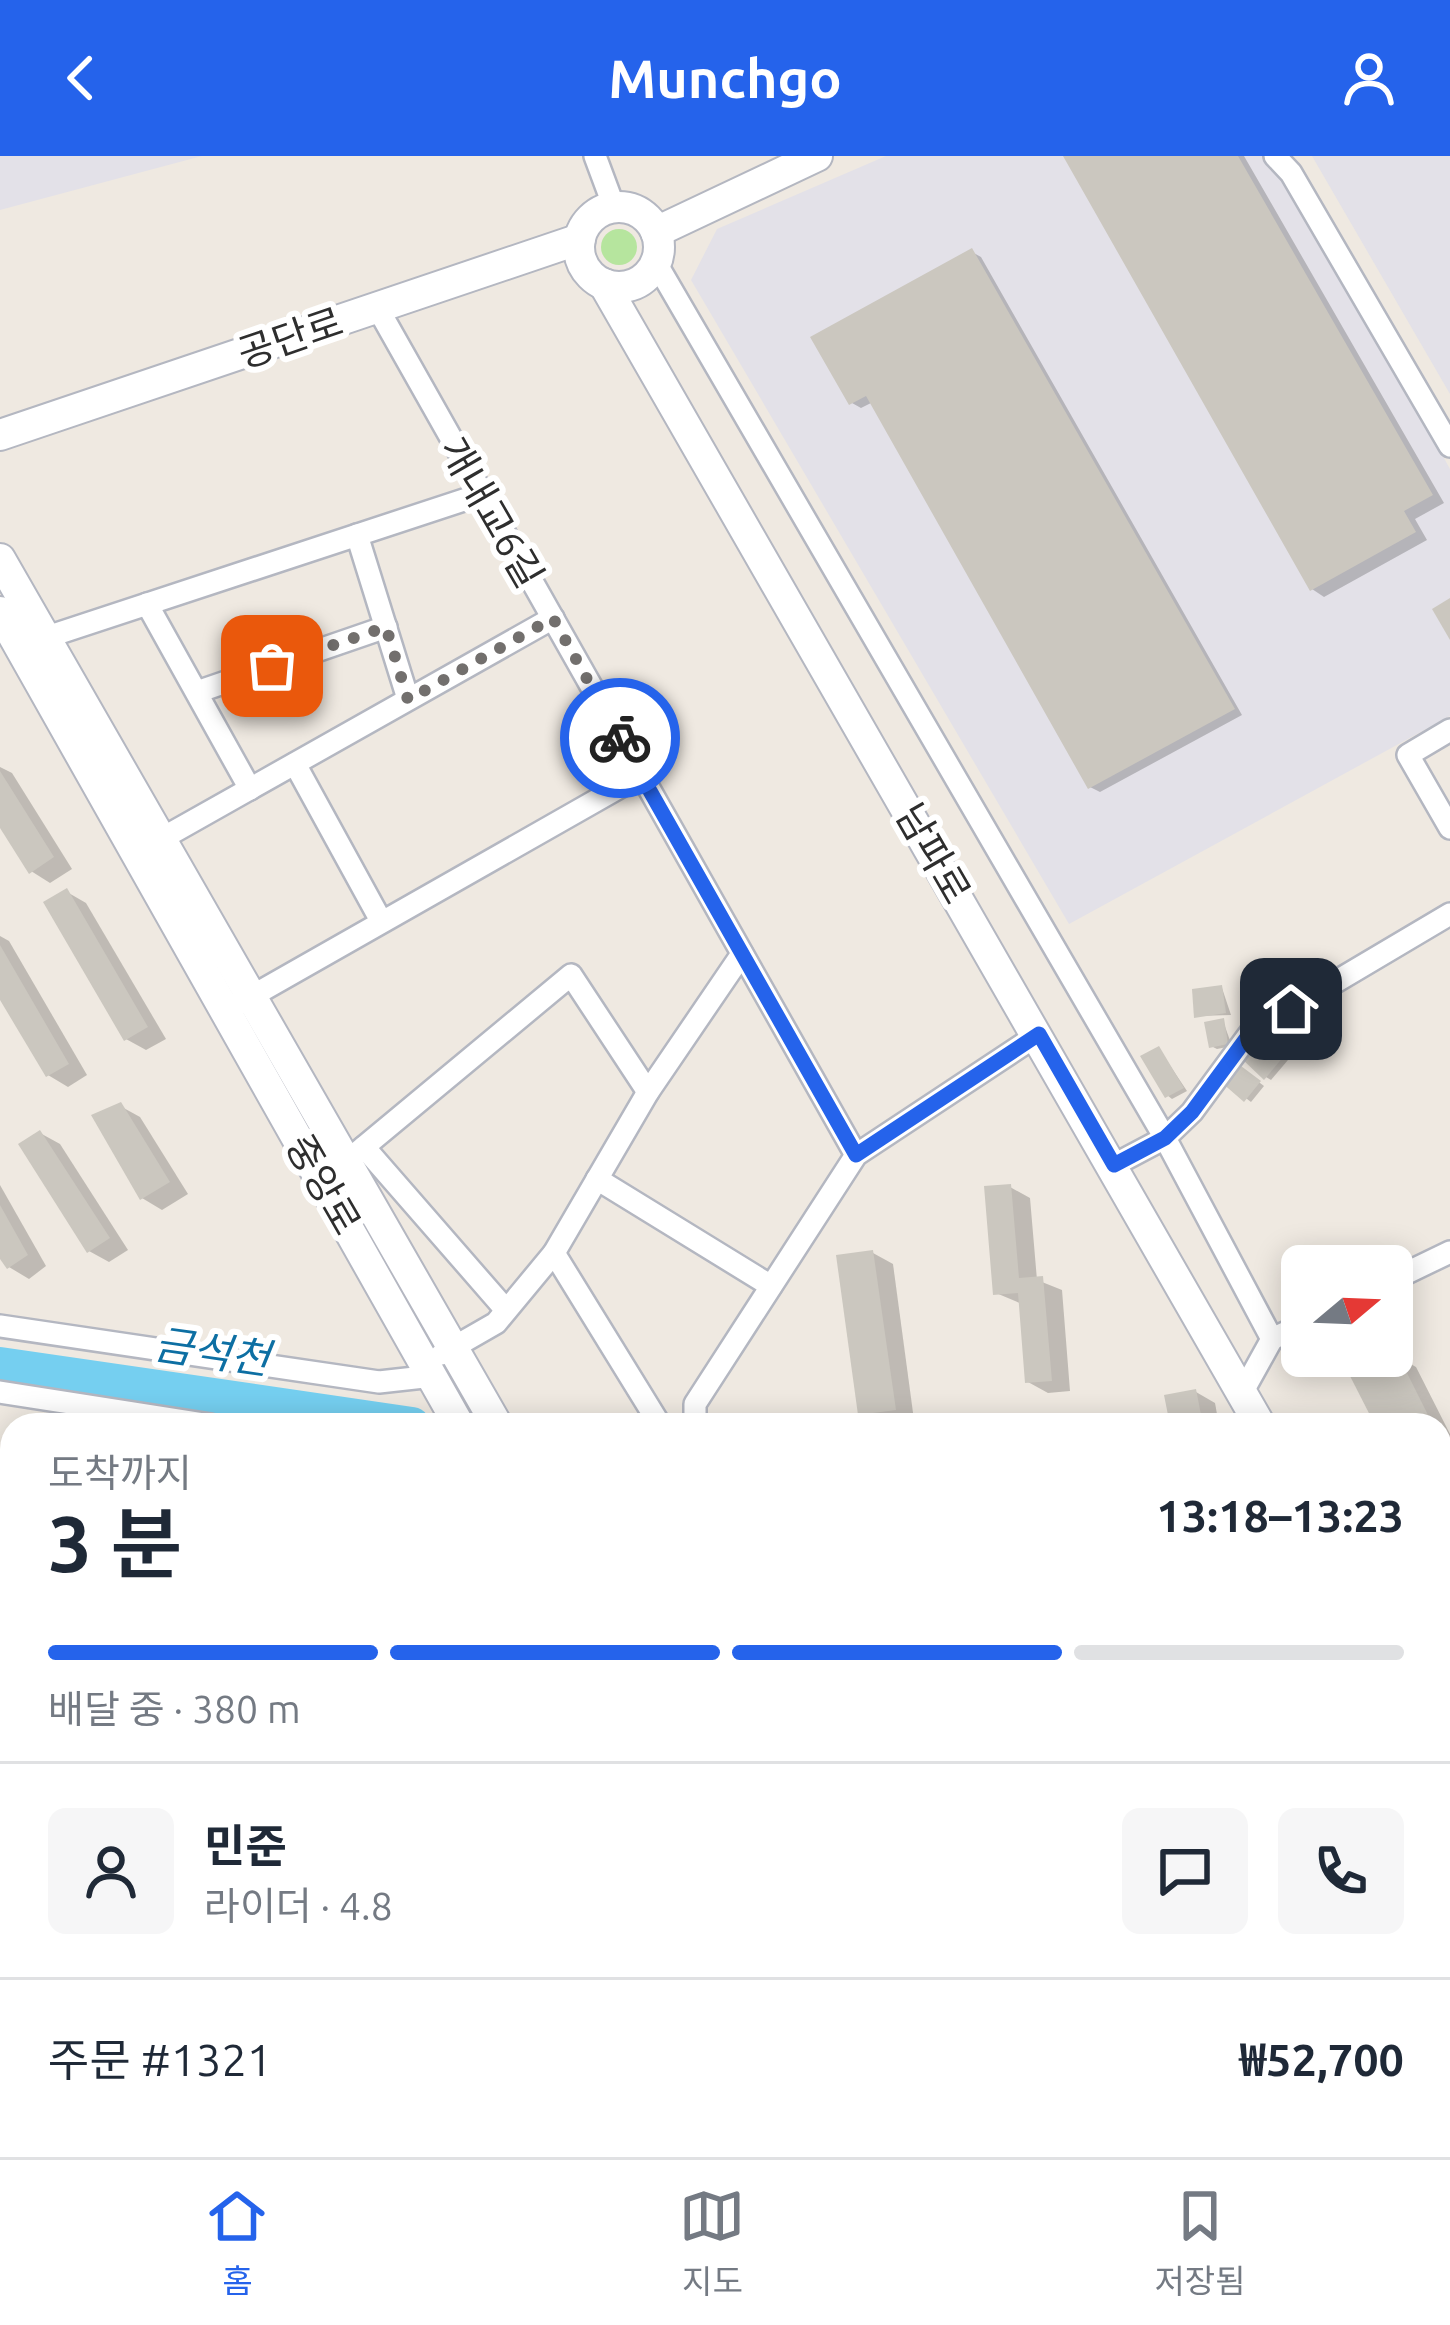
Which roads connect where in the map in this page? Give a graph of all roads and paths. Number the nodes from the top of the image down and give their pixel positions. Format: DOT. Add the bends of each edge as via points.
graph roads {
  1 [pos="595,156"];
  2 [pos="817,156"];
  3 [pos="1275,156"];
  4 [pos="614,207"];
  5 [pos="580,239"];
  6 [pos="656,247"];
  7 [pos="604,284"];
  8 [pos="376,308"];
  9 [pos="0,435"];
  10 [pos="1450,446"];
  11 [pos="482,494"];
  12 [pos="357,535"];
  13 [pos="0,560"];
  14 [pos="146,604"];
  15 [pos="0,612"];
  16 [pos="553,618"];
  17 [pos="386,627"];
  18 [pos="44,638"];
  19 [pos="197,692"];
  20 [pos="408,700"];
  21 [pos="1450,730"];
  22 [pos="295,764"];
  23 [pos="641,775"];
  24 [pos="250,789"];
  25 [pos="1450,827"];
  26 [pos="161,838"];
  27 [pos="1450,914"];
  28 [pos="380,919"];
  29 [pos="742,954"];
  30 [pos="239,1004"];
  31 [pos="1039,1034"];
  32 [pos="648,1092"];
  33 [pos="1165,1138"];
  34 [pos="355,1154"];
  35 [pos="856,1155"];
  36 [pos="1114,1165"];
  37 [pos="597,1179"];
  38 [pos="1450,1252"];
  39 [pos="554,1253"];
  40 [pos="1413,1270"];
  41 [pos="771,1286"];
  42 [pos="506,1310"];
  43 [pos="0,1326"];
  44 [pos="1281,1336"];
  45 [pos="1272,1340"];
  46 [pos="437,1362"];
  47 [pos="0,1392"];
  48 [pos="1242,1393"];
  49 [pos="115,1413"];
  50 [pos="455,1413"];
  51 [pos="491,1413"];
  52 [pos="653,1413"];
  53 [pos="694,1413"];
  54 [pos="1253,1413"];
  1 -- 4 [label="street"];
  2 -- 6 [label="main road"];
  3 -- 10 [label="street"];
  4 -- 5 [label="main road" via="596,215"];
  4 -- 6 [label="main road" via="635,210"];
  5 -- 7 [label="main road" via="582,262"];
  5 -- 8 [label="main road, 공단로"];
  6 -- 7 [label="main road" via="634,284"];
  6 -- 33 [label="street"];
  7 -- 31 [label="main road, 남파로"];
  8 -- 9 [label="main road, 공단로"];
  8 -- 11 [label="street, 개내교6길"];
  11 -- 12 [label="street"];
  11 -- 16 [label="street, 개내교6길"];
  12 -- 14 [label="street"];
  12 -- 17 [label="street"];
  13 -- 18 [label="main road, 중앙로"];
  14 -- 18 [label="street"];
  14 -- 19 [label="street"];
  15 -- 30 [label="main road, 중앙로"];
  16 -- 20 [label="street"];
  16 -- 23 [label="street, 개내교6길"];
  17 -- 19 [label="street"];
  17 -- 20 [label="street"];
  18 -- 26 [label="main road, 중앙로"];
  19 -- 24 [label="street"];
  20 -- 22 [label="street"];
  21 -- 25 [label="street" via="1408,755"];
  22 -- 24 [label="street"];
  22 -- 28 [label="street"];
  23 -- 28 [label="street"];
  23 -- 29 [label="street, 개내교6길"];
  24 -- 26 [label="street"];
  26 -- 30 [label="main road, 중앙로"];
  27 -- 33 [label="street" via="1251,1032"];
  28 -- 30 [label="street"];
  29 -- 32 [label="street"];
  29 -- 35 [label="street, 개내교6길"];
  30 -- 34 [label="main road, 중앙로"];
  30 -- 46 [label="main road, 중앙로"];
  31 -- 35 [label="street"];
  31 -- 36 [label="main road, 남파로"];
  32 -- 34 [label="street" via="571,975"];
  32 -- 37 [label="street"];
  33 -- 36 [label="street"];
  33 -- 45 [label="street"];
  34 -- 42 [label="street"];
  34 -- 46 [label="main road, 중앙로"];
  35 -- 41 [label="street"];
  36 -- 48 [label="main road, 남파로"];
  37 -- 39 [label="street"];
  37 -- 41 [label="street"];
  38 -- 40 [label="street"];
  39 -- 42 [label="street"];
  39 -- 52 [label="street"];
  41 -- 53 [label="street"];
  42 -- 46 [label="street"];
  43 -- 46 [label="street" via="379,1382"];
  44 -- 45 [label="street"];
  45 -- 48 [label="street"];
  46 -- 50 [label="main road"];
  46 -- 51 [label="main road, 중앙로"];
  47 -- 49 [label="street"];
  48 -- 54 [label="main road, 남파로"];
}
